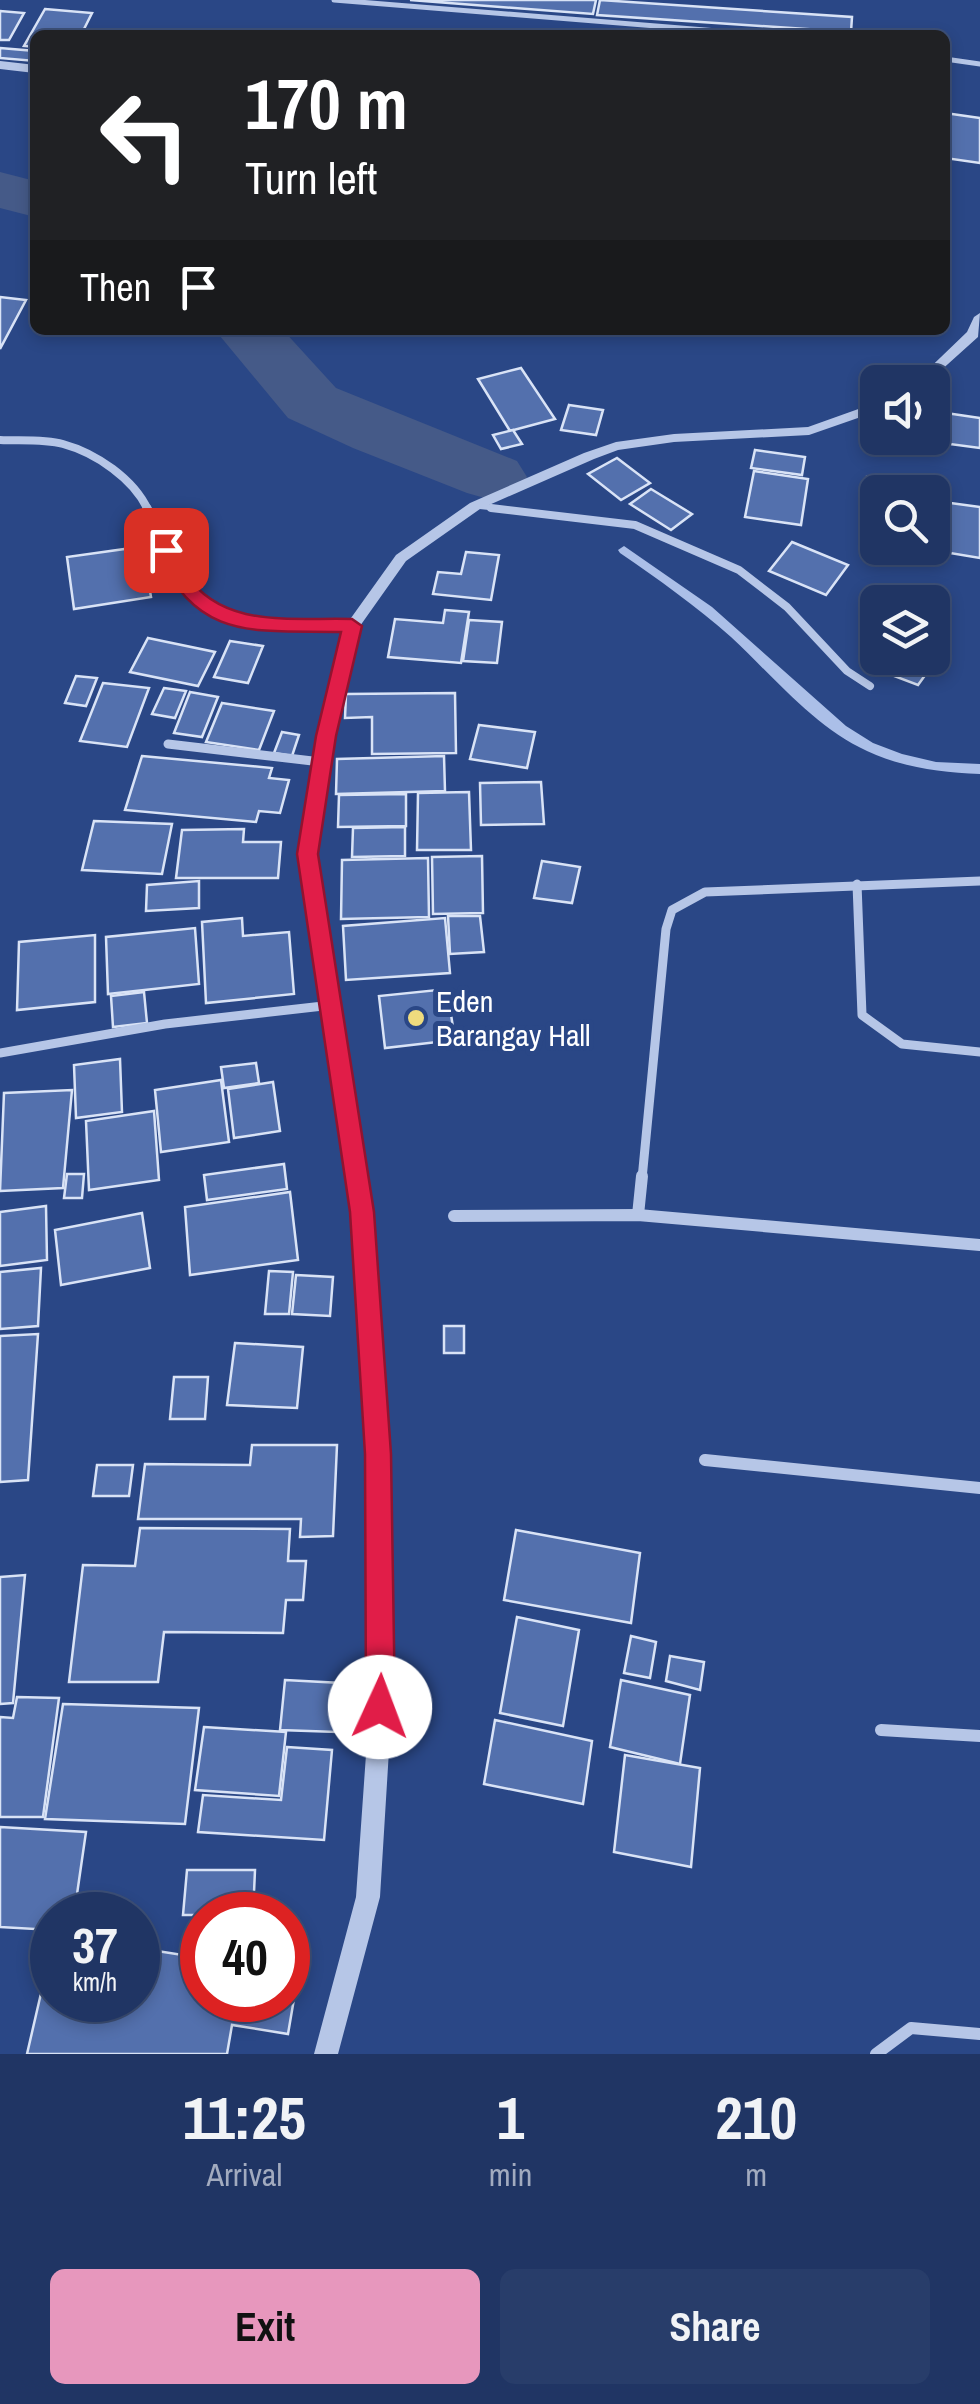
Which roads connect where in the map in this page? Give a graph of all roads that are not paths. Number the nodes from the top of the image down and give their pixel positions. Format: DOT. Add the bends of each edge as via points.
graph roads {
  1 [pos="334,0"];
  2 [pos="704,30"];
  3 [pos="950,60"];
  4 [pos="980,64"];
  5 [pos="0,65"];
  6 [pos="30,68"];
  7 [pos="980,317"];
  8 [pos="939,365"];
  9 [pos="860,412"];
  10 [pos="0,440"];
  11 [pos="476,506"];
  12 [pos="352,626"];
  13 [pos="870,686"];
  14 [pos="168,744"];
  15 [pos="321,762"];
  16 [pos="980,882"];
  17 [pos="857,884"];
  18 [pos="332,1005"];
  19 [pos="980,1052"];
  20 [pos="0,1053"];
  21 [pos="638,1215"];
  22 [pos="454,1216"];
  23 [pos="980,1245"];
  24 [pos="705,1460"];
  25 [pos="980,1488"];
  26 [pos="881,1730"];
  27 [pos="980,1736"];
  28 [pos="980,2034"];
  29 [pos="326,2054"];
  30 [pos="876,2054"];
  1 -- 2 [label="lane"];
  3 -- 4 [label="lane"];
  5 -- 6 [label="street"];
  7 -- 8 [label="street" via="973,334"];
  9 -- 11 [label="street" via="809,430 616,446"];
  10 -- 12 [label="street" via="63,444 110,466 140,493 178,579 236,622"];
  11 -- 12 [label="street" via="401,558"];
  11 -- 13 [label="lane" via="635,525 739,570"];
  12 -- 15 [label="street"];
  14 -- 15 [label="street"];
  15 -- 18 [label="street" via="308,854"];
  16 -- 17 [label="street"];
  17 -- 19 [label="street" via="862,1015 883,1038 910,1049"];
  17 -- 21 [label="street" via="705,892 672,910"];
  18 -- 20 [label="street"];
  18 -- 29 [label="street" via="362,1212 378,1454 382,1669 368,1898"];
  21 -- 22 [label="street"];
  21 -- 23 [label="street"];
  24 -- 25 [label="street"];
  26 -- 27 [label="street"];
  28 -- 30 [label="street" via="910,2028"];
}
